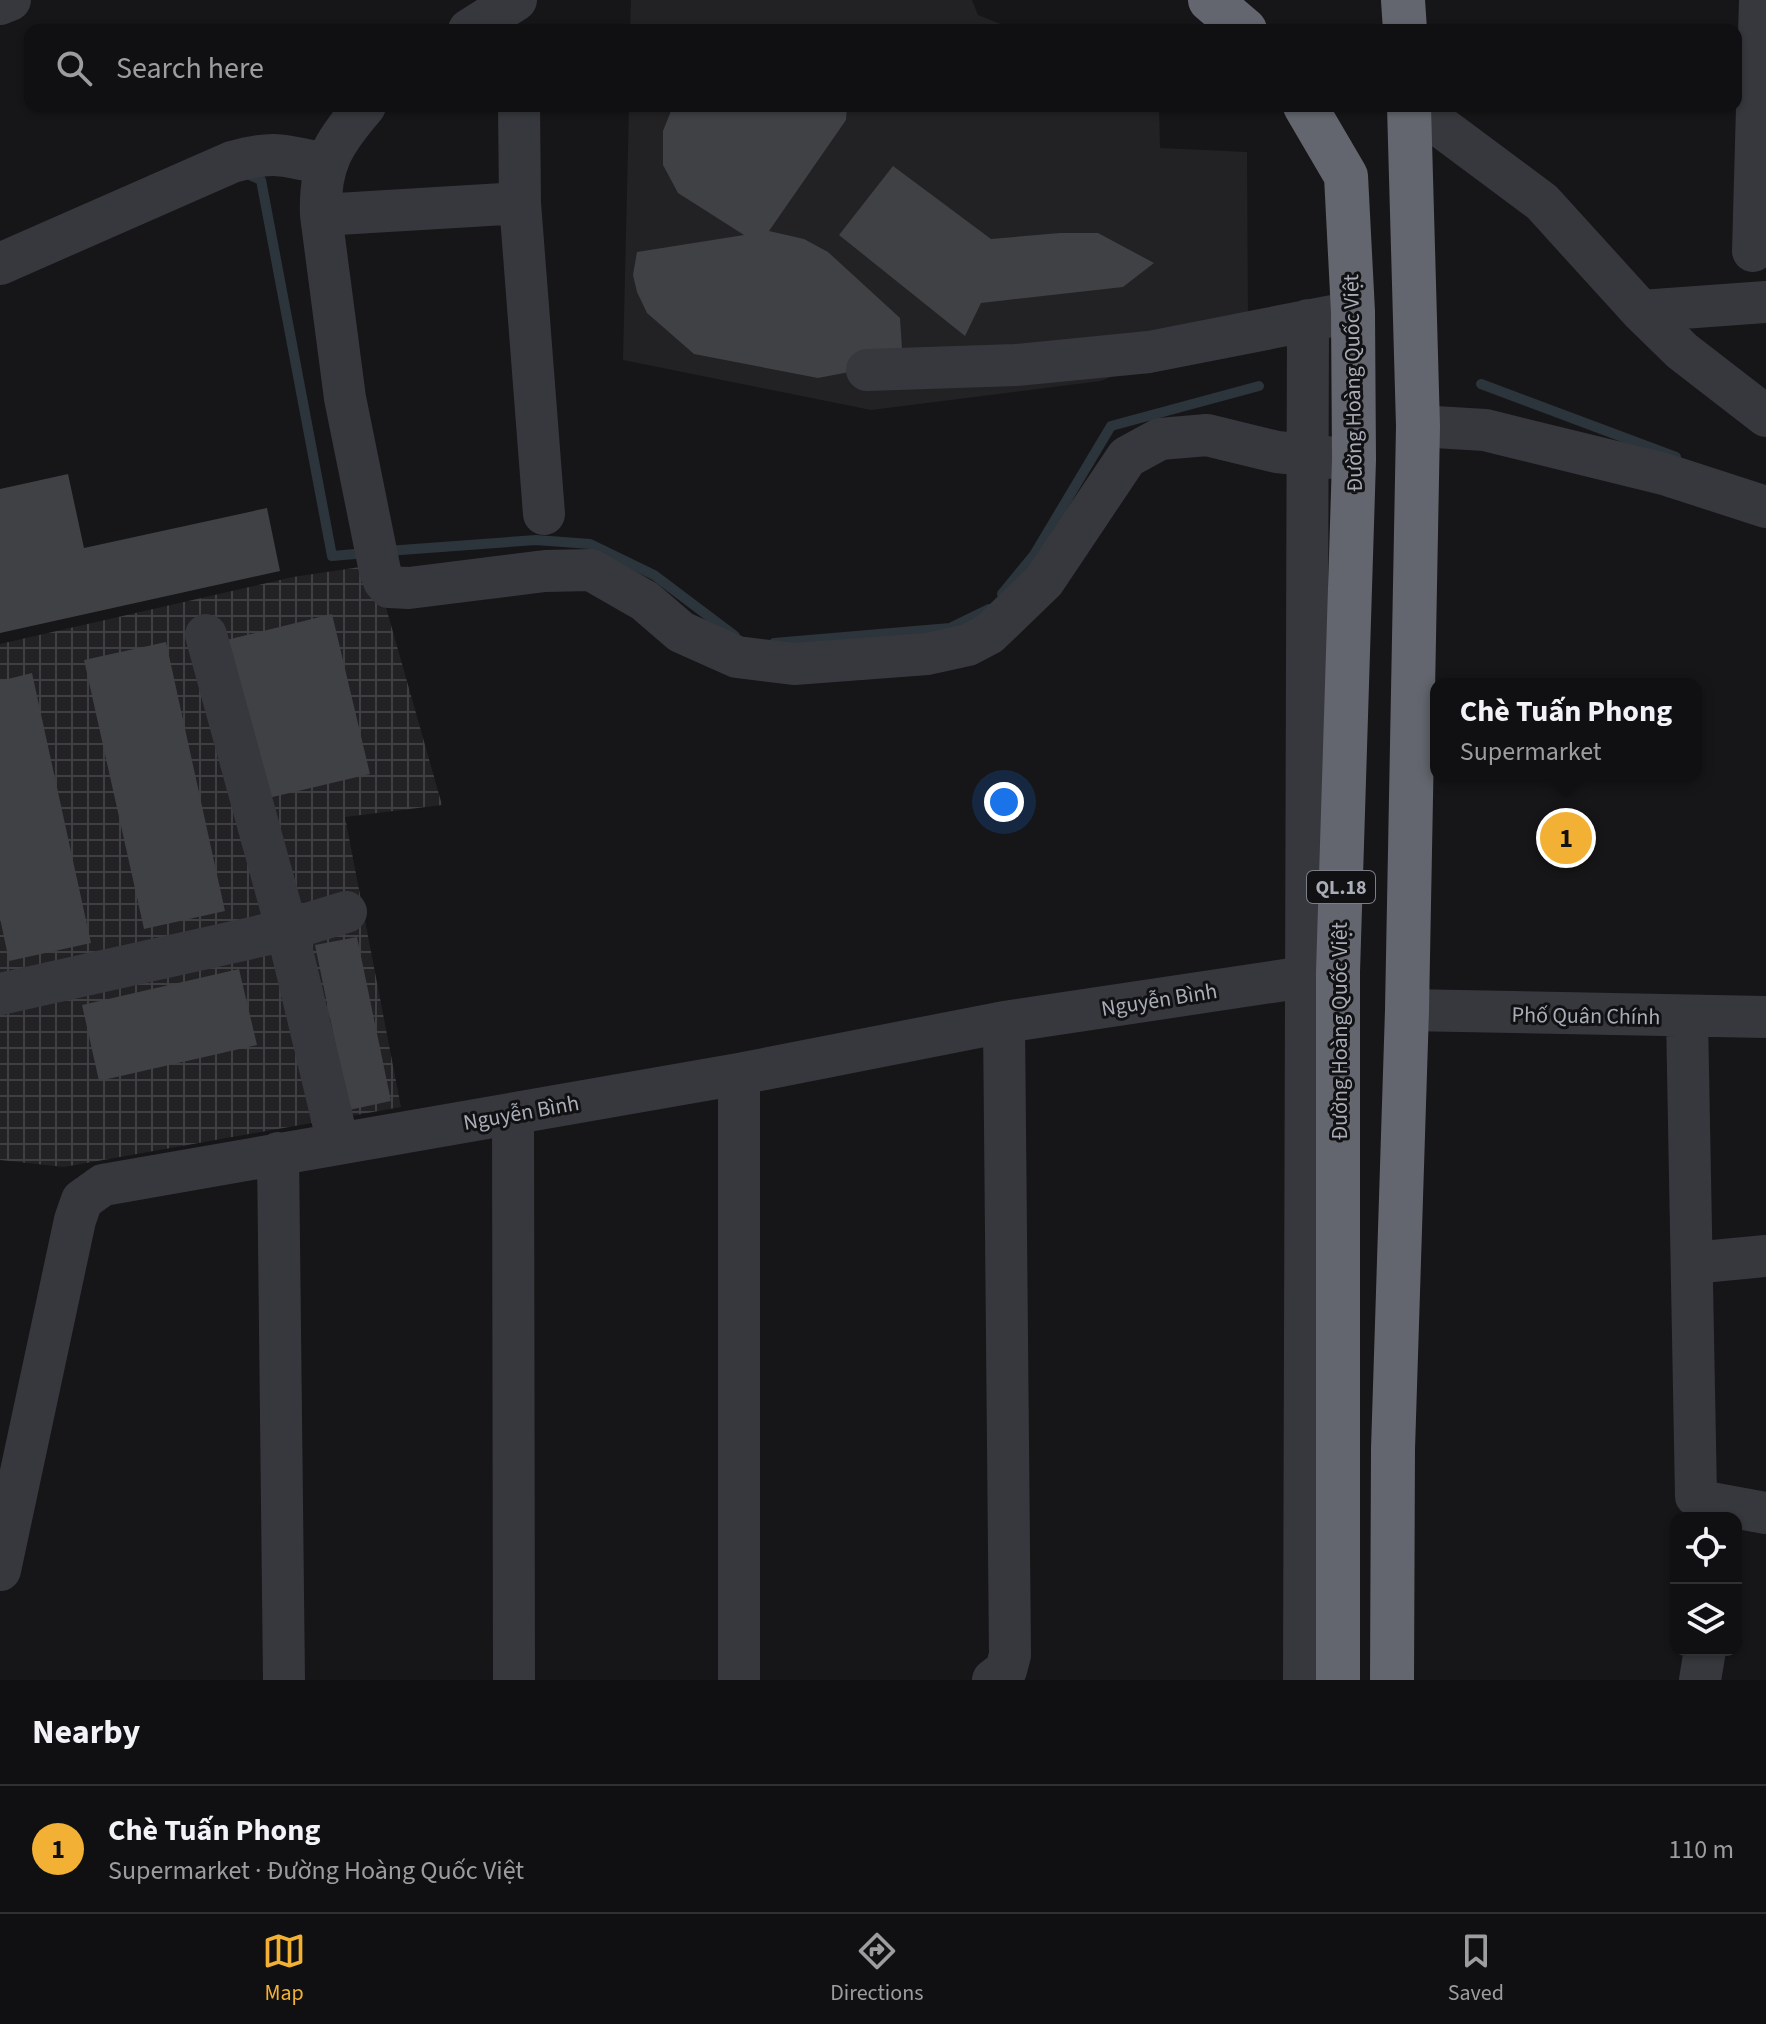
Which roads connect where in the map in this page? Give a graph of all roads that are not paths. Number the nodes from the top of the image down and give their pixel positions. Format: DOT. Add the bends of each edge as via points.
graph roads {
  1 [pos="10,0"];
  2 [pos="517,0"];
  3 [pos="1210,0"];
  4 [pos="1403,0"];
  5 [pos="1760,0"];
  6 [pos="0,4"];
  7 [pos="479,24"];
  8 [pos="518,24"];
  9 [pos="1238,24"];
  10 [pos="1405,24"];
  11 [pos="360,112"];
  12 [pos="519,112"];
  13 [pos="1309,112"];
  14 [pos="1411,112"];
  15 [pos="1419,112"];
  16 [pos="325,164"];
  17 [pos="520,203"];
  18 [pos="321,215"];
  19 [pos="1753,251"];
  20 [pos="0,264"];
  21 [pos="1766,302"];
  22 [pos="1641,311"];
  23 [pos="1353,312"];
  24 [pos="1308,320"];
  25 [pos="867,370"];
  26 [pos="1766,416"];
  27 [pos="1418,426"];
  28 [pos="1307,455"];
  29 [pos="1354,460"];
  30 [pos="1766,507"];
  31 [pos="544,514"];
  32 [pos="206,635"];
  33 [pos="346,912"];
  34 [pos="287,930"];
  35 [pos="1322,974"];
  36 [pos="0,994"];
  37 [pos="1407,1010"];
  38 [pos="1687,1017"];
  39 [pos="1766,1017"];
  40 [pos="1004,1022"];
  41 [pos="739,1074"];
  42 [pos="513,1114"];
  43 [pos="338,1143"];
  44 [pos="278,1153"];
  45 [pos="1766,1256"];
  46 [pos="1692,1263"];
  47 [pos="1743,1513"];
  48 [pos="0,1570"];
  49 [pos="1704,1656"];
  50 [pos="284,1680"];
  51 [pos="514,1680"];
  52 [pos="739,1680"];
  53 [pos="993,1680"];
  54 [pos="1304,1680"];
  55 [pos="1338,1680"];
  56 [pos="1392,1680"];
  57 [pos="1700,1680"];
  1 -- 6 [label="street"];
  2 -- 7 [label="street"];
  2 -- 8 [label="street"];
  3 -- 9 [label="highway"];
  4 -- 10 [label="highway"];
  5 -- 19 [label="street"];
  11 -- 16 [label="street"];
  12 -- 17 [label="street"];
  13 -- 23 [label="highway, Đường Hoàng Quốc Việt / QL.18" via="1346,176"];
  14 -- 27 [label="highway"];
  15 -- 22 [label="street" via="1542,202"];
  16 -- 18 [label="street"];
  16 -- 20 [label="street" via="284,154 232,162"];
  17 -- 18 [label="street"];
  17 -- 31 [label="street"];
  18 -- 28 [label="street" via="345,398 377,554 389,587 591,570 645,601 681,632 737,657 794,664 927,654 968,645 989,634 1044,581 1127,457 1160,439 1207,435"];
  21 -- 22 [label="street"];
  22 -- 26 [label="street" via="1682,351"];
  23 -- 24 [label="street"];
  23 -- 29 [label="highway, Đường Hoàng Quốc Việt / QL.18"];
  24 -- 25 [label="street" via="1149,352 1016,365"];
  24 -- 28 [label="street"];
  27 -- 30 [label="street" via="1485,430 1664,474"];
  27 -- 37 [label="highway"];
  28 -- 29 [label="street"];
  28 -- 35 [label="street"];
  29 -- 35 [label="highway, Đường Hoàng Quốc Việt / QL.18"];
  32 -- 34 [label="street"];
  33 -- 34 [label="street"];
  34 -- 36 [label="street"];
  34 -- 43 [label="street"];
  35 -- 40 [label="street, Nguyễn Bình"];
  35 -- 54 [label="street"];
  35 -- 55 [label="highway, Đường Hoàng Quốc Việt / QL.18"];
  37 -- 38 [label="street, Phố Quân Chính"];
  37 -- 56 [label="highway" via="1393,1449"];
  38 -- 39 [label="street, Phố Quân Chính"];
  38 -- 46 [label="street"];
  40 -- 41 [label="street, Nguyễn Bình"];
  40 -- 53 [label="street" via="1010,1655 1006,1670"];
  41 -- 42 [label="street, Nguyễn Bình"];
  41 -- 52 [label="street"];
  42 -- 43 [label="street, Nguyễn Bình"];
  42 -- 51 [label="street"];
  43 -- 44 [label="street, Nguyễn Bình"];
  44 -- 48 [label="street, Nguyễn Bình" via="103,1185 82,1200"];
  44 -- 50 [label="street"];
  45 -- 46 [label="street"];
  46 -- 47 [label="street" via="1696,1496"];
  49 -- 57 [label="street"];
}
